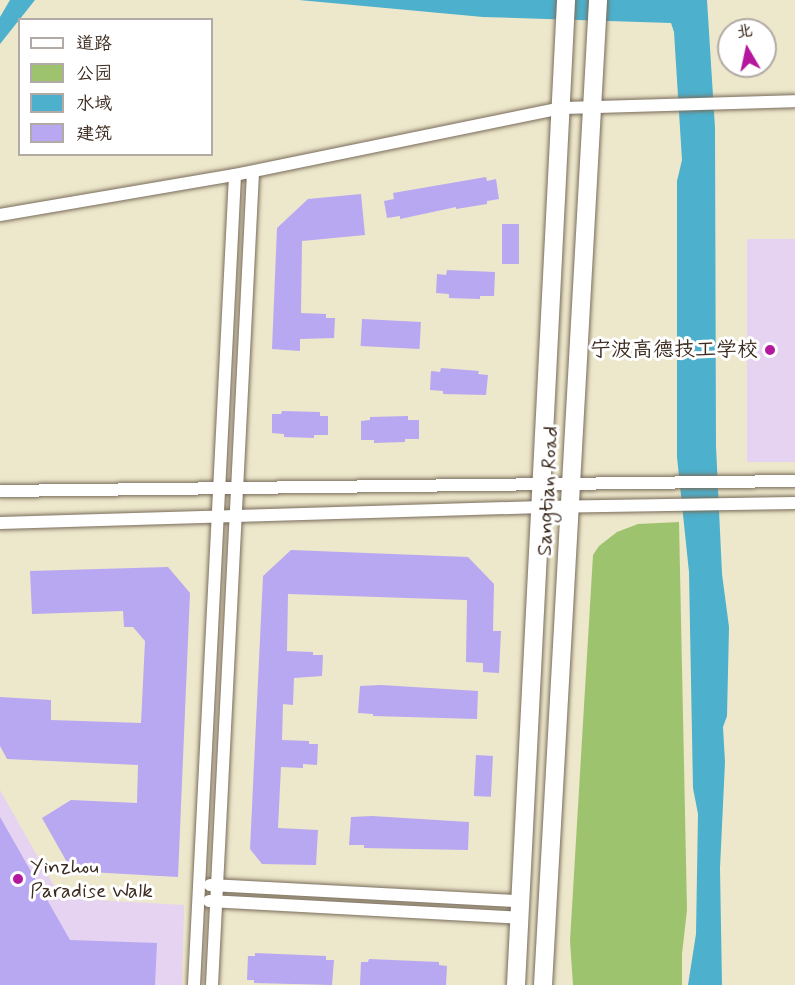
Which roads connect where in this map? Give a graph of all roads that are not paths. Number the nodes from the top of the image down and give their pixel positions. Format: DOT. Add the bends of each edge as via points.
graph roads {
  1 [pos="566,0"];
  2 [pos="598,0"];
  3 [pos="795,101"];
  4 [pos="591,105"];
  5 [pos="561,108"];
  6 [pos="253,172"];
  7 [pos="235,176"];
  8 [pos="0,215"];
  9 [pos="795,481"];
  10 [pos="571,483"];
  11 [pos="542,484"];
  12 [pos="218,488"];
  13 [pos="237,488"];
  14 [pos="0,491"];
  15 [pos="795,503"];
  16 [pos="570,506"];
  17 [pos="540,507"];
  18 [pos="217,518"];
  19 [pos="235,518"];
  20 [pos="0,524"];
  21 [pos="199,885"];
  22 [pos="217,885"];
  23 [pos="198,900"];
  24 [pos="216,901"];
  25 [pos="520,909"];
  26 [pos="194,985"];
  27 [pos="212,985"];
  28 [pos="516,985"];
  29 [pos="543,985"];
  1 -- 5 [label="main road, Sangtian Road"];
  2 -- 4 [label="main road, Sangtian Road"];
  3 -- 4 [label="street"];
  4 -- 5 [label="street"];
  4 -- 10 [label="main road, Sangtian Road"];
  5 -- 6 [label="street"];
  5 -- 11 [label="main road, Sangtian Road"];
  6 -- 7 [label="street"];
  6 -- 13 [label="street"];
  7 -- 8 [label="street"];
  7 -- 12 [label="street"];
  9 -- 10 [label="street"];
  10 -- 11 [label="street"];
  10 -- 16 [label="main road, Sangtian Road"];
  11 -- 13 [label="street"];
  11 -- 17 [label="main road, Sangtian Road"];
  12 -- 13 [label="street"];
  12 -- 14 [label="street"];
  12 -- 18 [label="street"];
  13 -- 19 [label="street"];
  15 -- 16 [label="street"];
  16 -- 17 [label="street"];
  16 -- 29 [label="main road, Sangtian Road"];
  17 -- 19 [label="street"];
  17 -- 25 [label="main road, Sangtian Road"];
  18 -- 19 [label="street"];
  18 -- 20 [label="street"];
  18 -- 21 [label="street"];
  19 -- 22 [label="street"];
  21 -- 22 [label="street"];
  21 -- 23 [label="street"];
  22 -- 24 [label="street"];
  22 -- 25 [label="street"];
  23 -- 24 [label="street"];
  23 -- 26 [label="street"];
  24 -- 25 [label="street"];
  24 -- 27 [label="street"];
  25 -- 28 [label="main road, Sangtian Road"];
}
